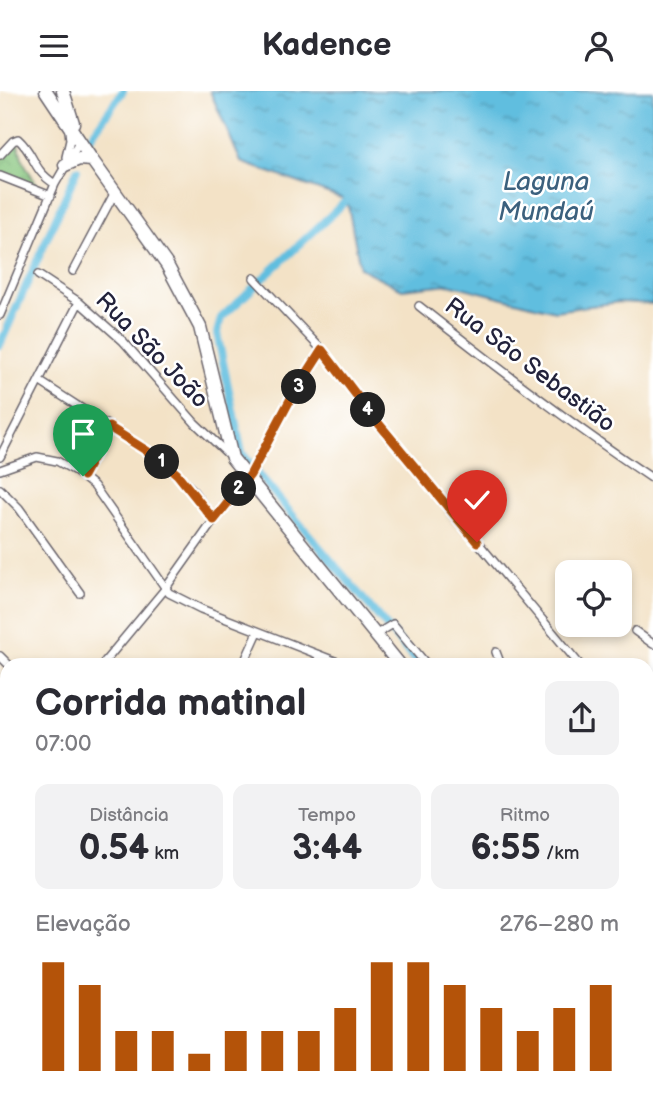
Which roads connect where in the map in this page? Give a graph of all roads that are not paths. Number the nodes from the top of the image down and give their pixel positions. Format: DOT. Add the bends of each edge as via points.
graph roads {
  1 [pos="46,91"];
  2 [pos="63,91"];
  3 [pos="67,122"];
  4 [pos="78,137"];
  5 [pos="0,155"];
  6 [pos="92,160"];
  7 [pos="63,168"];
  8 [pos="0,176"];
  9 [pos="55,184"];
  10 [pos="115,192"];
  11 [pos="51,196"];
  12 [pos="73,271"];
  13 [pos="38,275"];
  14 [pos="256,281"];
  15 [pos="79,302"];
  16 [pos="419,306"];
  17 [pos="1,310"];
  18 [pos="322,350"];
  19 [pos="39,381"];
  20 [pos="109,427"];
  21 [pos="0,457"];
  22 [pos="232,459"];
  23 [pos="0,470"];
  24 [pos="83,476"];
  25 [pos="249,477"];
  26 [pos="653,479"];
  27 [pos="0,489"];
  28 [pos="214,520"];
  29 [pos="165,589"];
  30 [pos="80,593"];
  31 [pos="385,628"];
  32 [pos="635,631"];
  33 [pos="258,632"];
  34 [pos="652,641"];
  35 [pos="496,652"];
  36 [pos="320,656"];
  37 [pos="108,658"];
  38 [pos="246,658"];
  39 [pos="326,658"];
  40 [pos="397,658"];
  41 [pos="419,658"];
  42 [pos="498,658"];
  43 [pos="574,658"];
  1 -- 3 [label="main road"];
  2 -- 4 [label="main road"];
  3 -- 4 [label="main road"];
  3 -- 7 [label="street" via="70,141"];
  4 -- 6 [label="main road"];
  4 -- 7 [label="street"];
  5 -- 9 [label="street" via="18,139 39,172"];
  6 -- 7 [label="main road" via="79,159"];
  6 -- 10 [label="main road"];
  7 -- 9 [label="street"];
  8 -- 11 [label="street"];
  9 -- 11 [label="street"];
  10 -- 12 [label="street"];
  10 -- 22 [label="main road" via="167,265 200,327"];
  11 -- 17 [label="street"];
  13 -- 15 [label="street, Rua São João"];
  14 -- 18 [label="street"];
  15 -- 19 [label="street"];
  15 -- 22 [label="street, Rua São João" via="123,341"];
  16 -- 26 [label="street, Rua São Sebastião"];
  18 -- 25 [label="street"];
  18 -- 43 [label="street"];
  19 -- 20 [label="street"];
  19 -- 21 [label="street"];
  20 -- 24 [label="street"];
  20 -- 28 [label="street" via="177,474"];
  22 -- 25 [label="main road"];
  23 -- 24 [label="street" via="37,457 57,461"];
  24 -- 29 [label="street"];
  25 -- 28 [label="street"];
  25 -- 31 [label="main road" via="336,586"];
  27 -- 30 [label="street"];
  28 -- 29 [label="street"];
  29 -- 33 [label="street"];
  29 -- 37 [label="street"];
  31 -- 40 [label="main road"];
  31 -- 41 [label="street"];
  32 -- 34 [label="street"];
  33 -- 36 [label="street"];
  33 -- 38 [label="street"];
  35 -- 42 [label="street"];
  36 -- 39 [label="street"];
}
